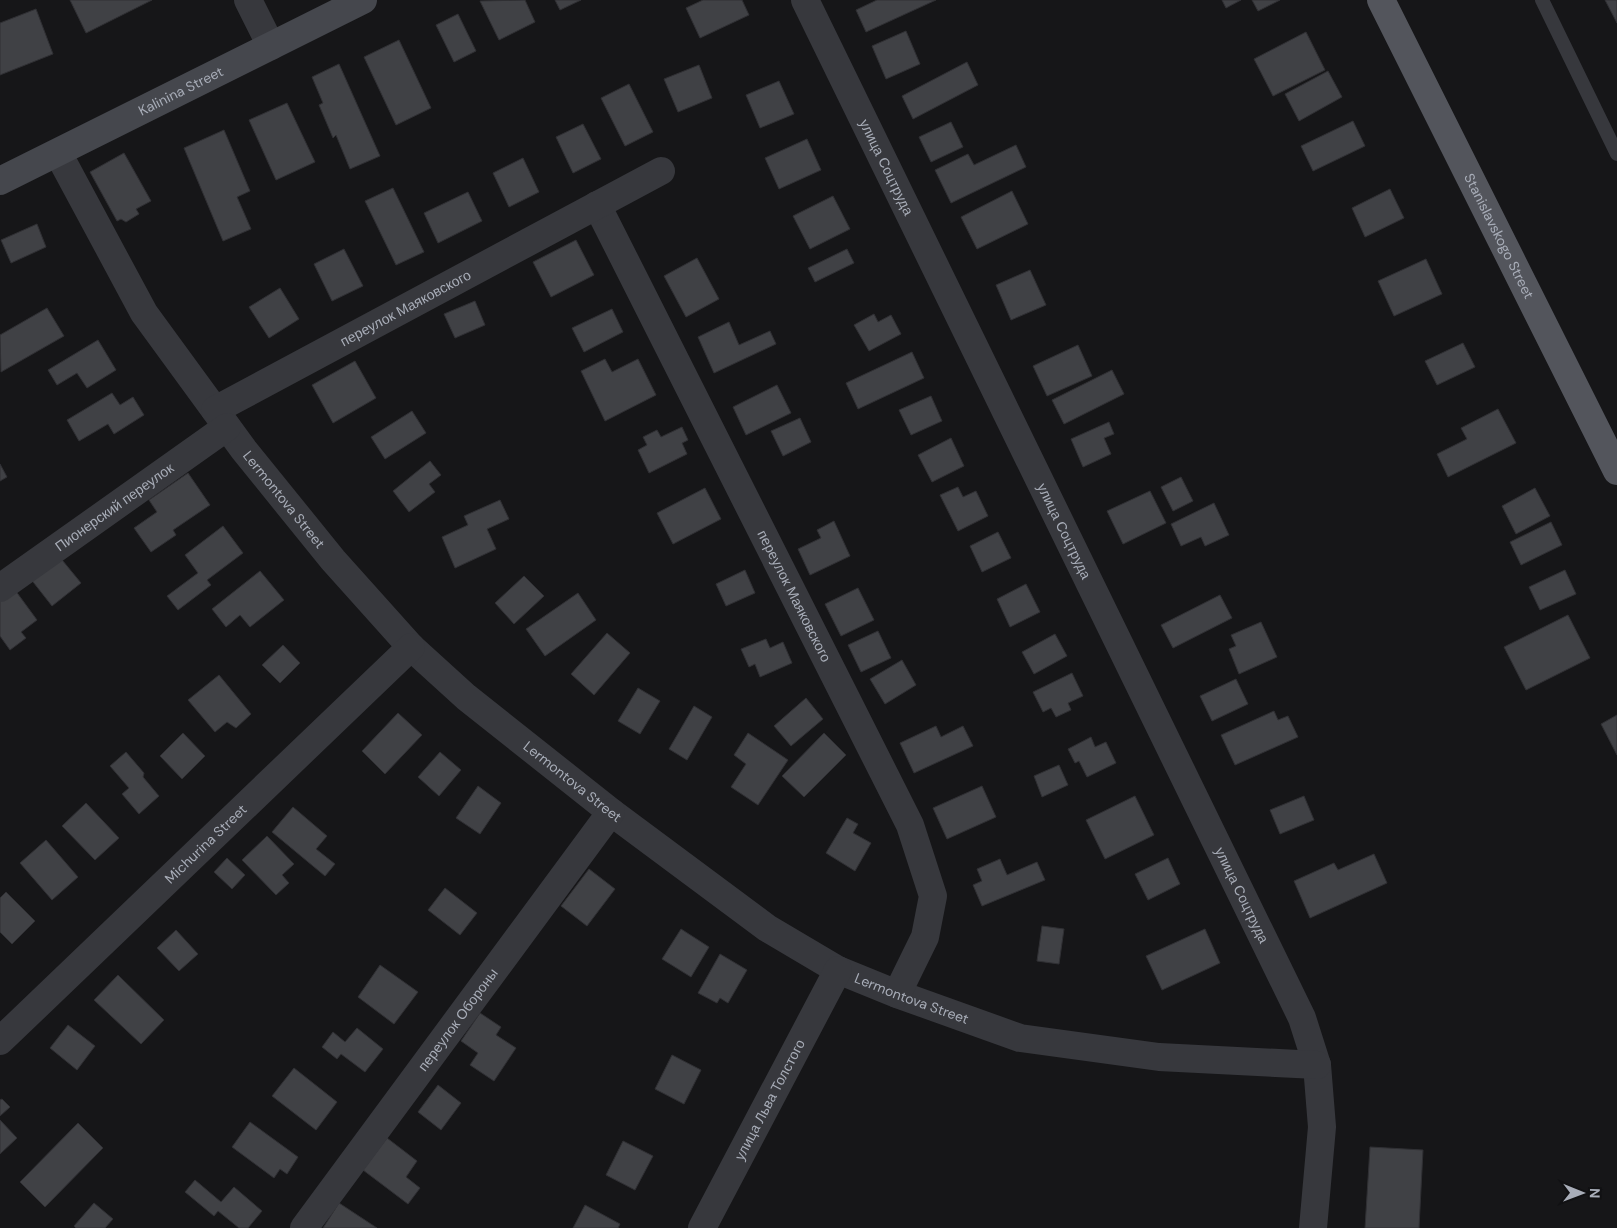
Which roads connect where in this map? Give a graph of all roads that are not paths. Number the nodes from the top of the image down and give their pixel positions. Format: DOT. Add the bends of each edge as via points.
graph roads {
  1 [pos="248,0"];
  2 [pos="364,0"];
  3 [pos="805,0"];
  4 [pos="1381,0"];
  5 [pos="1542,0"];
  6 [pos="271,46"];
  7 [pos="58,153"];
  8 [pos="1617,154"];
  9 [pos="661,171"];
  10 [pos="0,181"];
  11 [pos="597,205"];
  12 [pos="221,419"];
  13 [pos="1615,463"];
  14 [pos="0,588"];
  15 [pos="411,647"];
  16 [pos="611,812"];
  17 [pos="838,970"];
  18 [pos="897,994"];
  19 [pos="0,1041"];
  20 [pos="1317,1066"];
  21 [pos="304,1228"];
  22 [pos="702,1228"];
  23 [pos="1313,1228"];
  1 -- 6 [label="street"];
  2 -- 6 [label="main road, Kalinina Street"];
  3 -- 20 [label="street, улица Соцтруда" via="1302,1018"];
  4 -- 13 [label="main road, Stanislavskogo Street"];
  5 -- 8 [label="lane"];
  6 -- 7 [label="main road, Kalinina Street"];
  7 -- 10 [label="main road, Kalinina Street"];
  7 -- 12 [label="street, Lermontova Street" via="144,313"];
  9 -- 11 [label="street, переулок Маяковского"];
  11 -- 12 [label="street, переулок Маяковского"];
  11 -- 18 [label="street, переулок Маяковского" via="910,825 933,896 925,937"];
  12 -- 14 [label="street, Пионерский переулок"];
  12 -- 15 [label="street, Lermontova Street" via="333,560"];
  15 -- 16 [label="street, Lermontova Street" via="466,697"];
  15 -- 19 [label="street, Michurina Street"];
  16 -- 17 [label="street, Lermontova Street" via="767,928"];
  16 -- 21 [label="street, переулок Обороны"];
  17 -- 18 [label="street, Lermontova Street"];
  17 -- 22 [label="street, улица Льва Толстого"];
  18 -- 20 [label="street, Lermontova Street" via="1020,1038 1159,1057"];
  20 -- 23 [label="street, улица Соцтруда" via="1322,1127"];
}
